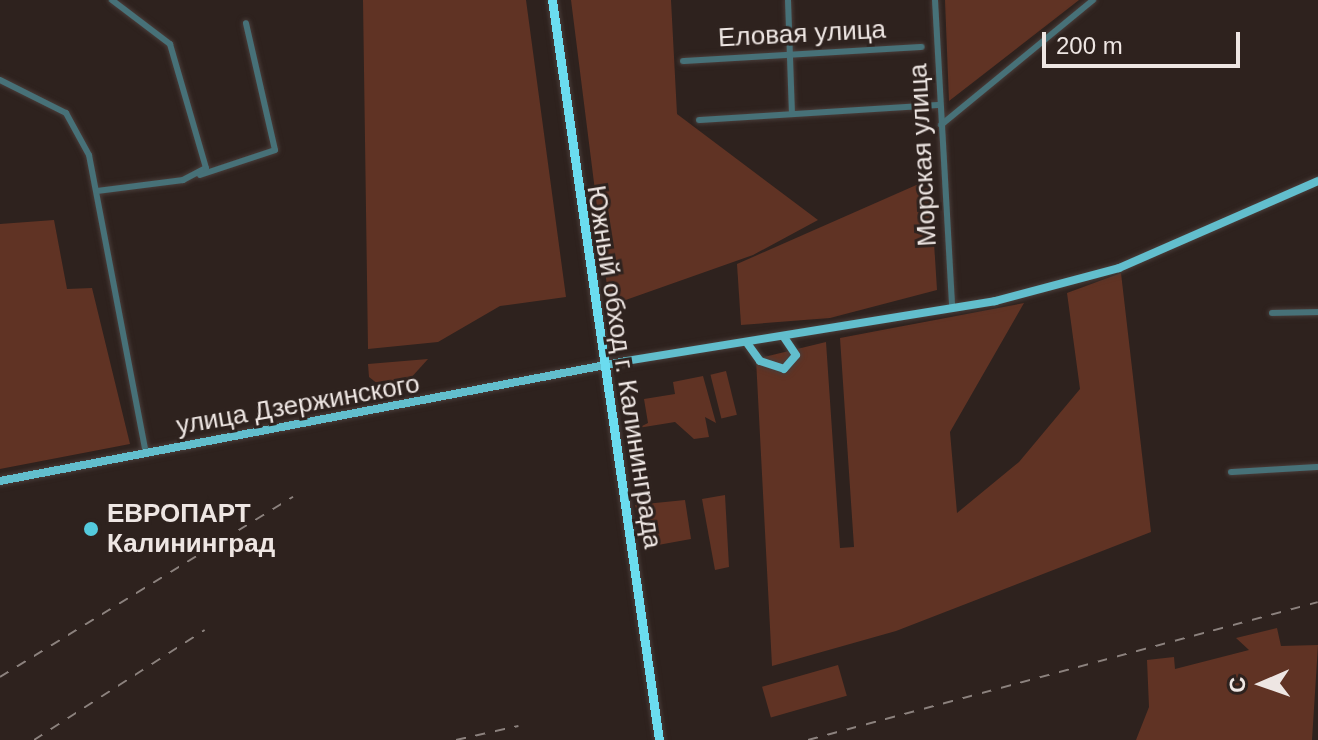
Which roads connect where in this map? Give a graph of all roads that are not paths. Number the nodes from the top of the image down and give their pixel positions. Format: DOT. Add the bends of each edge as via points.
graph roads {
  1 [pos="112,0"];
  2 [pos="552,0"];
  3 [pos="788,0"];
  4 [pos="935,0"];
  5 [pos="1093,0"];
  6 [pos="246,23"];
  7 [pos="922,47"];
  8 [pos="790,55"];
  9 [pos="683,61"];
  10 [pos="0,80"];
  11 [pos="939,105"];
  12 [pos="792,114"];
  13 [pos="699,120"];
  14 [pos="941,125"];
  15 [pos="200,175"];
  16 [pos="1318,181"];
  17 [pos="97,191"];
  18 [pos="952,308"];
  19 [pos="1318,312"];
  20 [pos="1272,313"];
  21 [pos="784,337"];
  22 [pos="747,343"];
  23 [pos="602,366"];
  24 [pos="146,453"];
  25 [pos="1318,467"];
  26 [pos="1231,472"];
  27 [pos="0,481"];
  28 [pos="659,740"];
  1 -- 15 [label="street" via="170,44 205,160"];
  2 -- 23 [label="highway, Южный обход г. Калининграда"];
  3 -- 8 [label="street"];
  4 -- 11 [label="street, Морская улица"];
  5 -- 14 [label="street"];
  6 -- 15 [label="street" via="275,150"];
  7 -- 8 [label="street, Еловая улица"];
  8 -- 9 [label="street, Еловая улица"];
  8 -- 12 [label="street"];
  10 -- 17 [label="street" via="66,113 78,128"];
  11 -- 12 [label="street"];
  11 -- 14 [label="street, Морская улица"];
  12 -- 13 [label="street"];
  14 -- 18 [label="street, Морская улица"];
  15 -- 17 [label="street"];
  16 -- 18 [label="main road, улица Дзержинского" via="1119,268"];
  17 -- 24 [label="street"];
  18 -- 21 [label="main road, улица Дзержинского"];
  19 -- 20 [label="street"];
  21 -- 22 [label="main road, улица Дзержинского"];
  21 -- 22 [label="main road" via="796,355 784,369 760,361"];
  22 -- 23 [label="main road, улица Дзержинского"];
  23 -- 24 [label="main road, улица Дзержинского"];
  23 -- 28 [label="highway, Южный обход г. Калининграда"];
  24 -- 27 [label="main road, улица Дзержинского"];
  25 -- 26 [label="street"];
}
